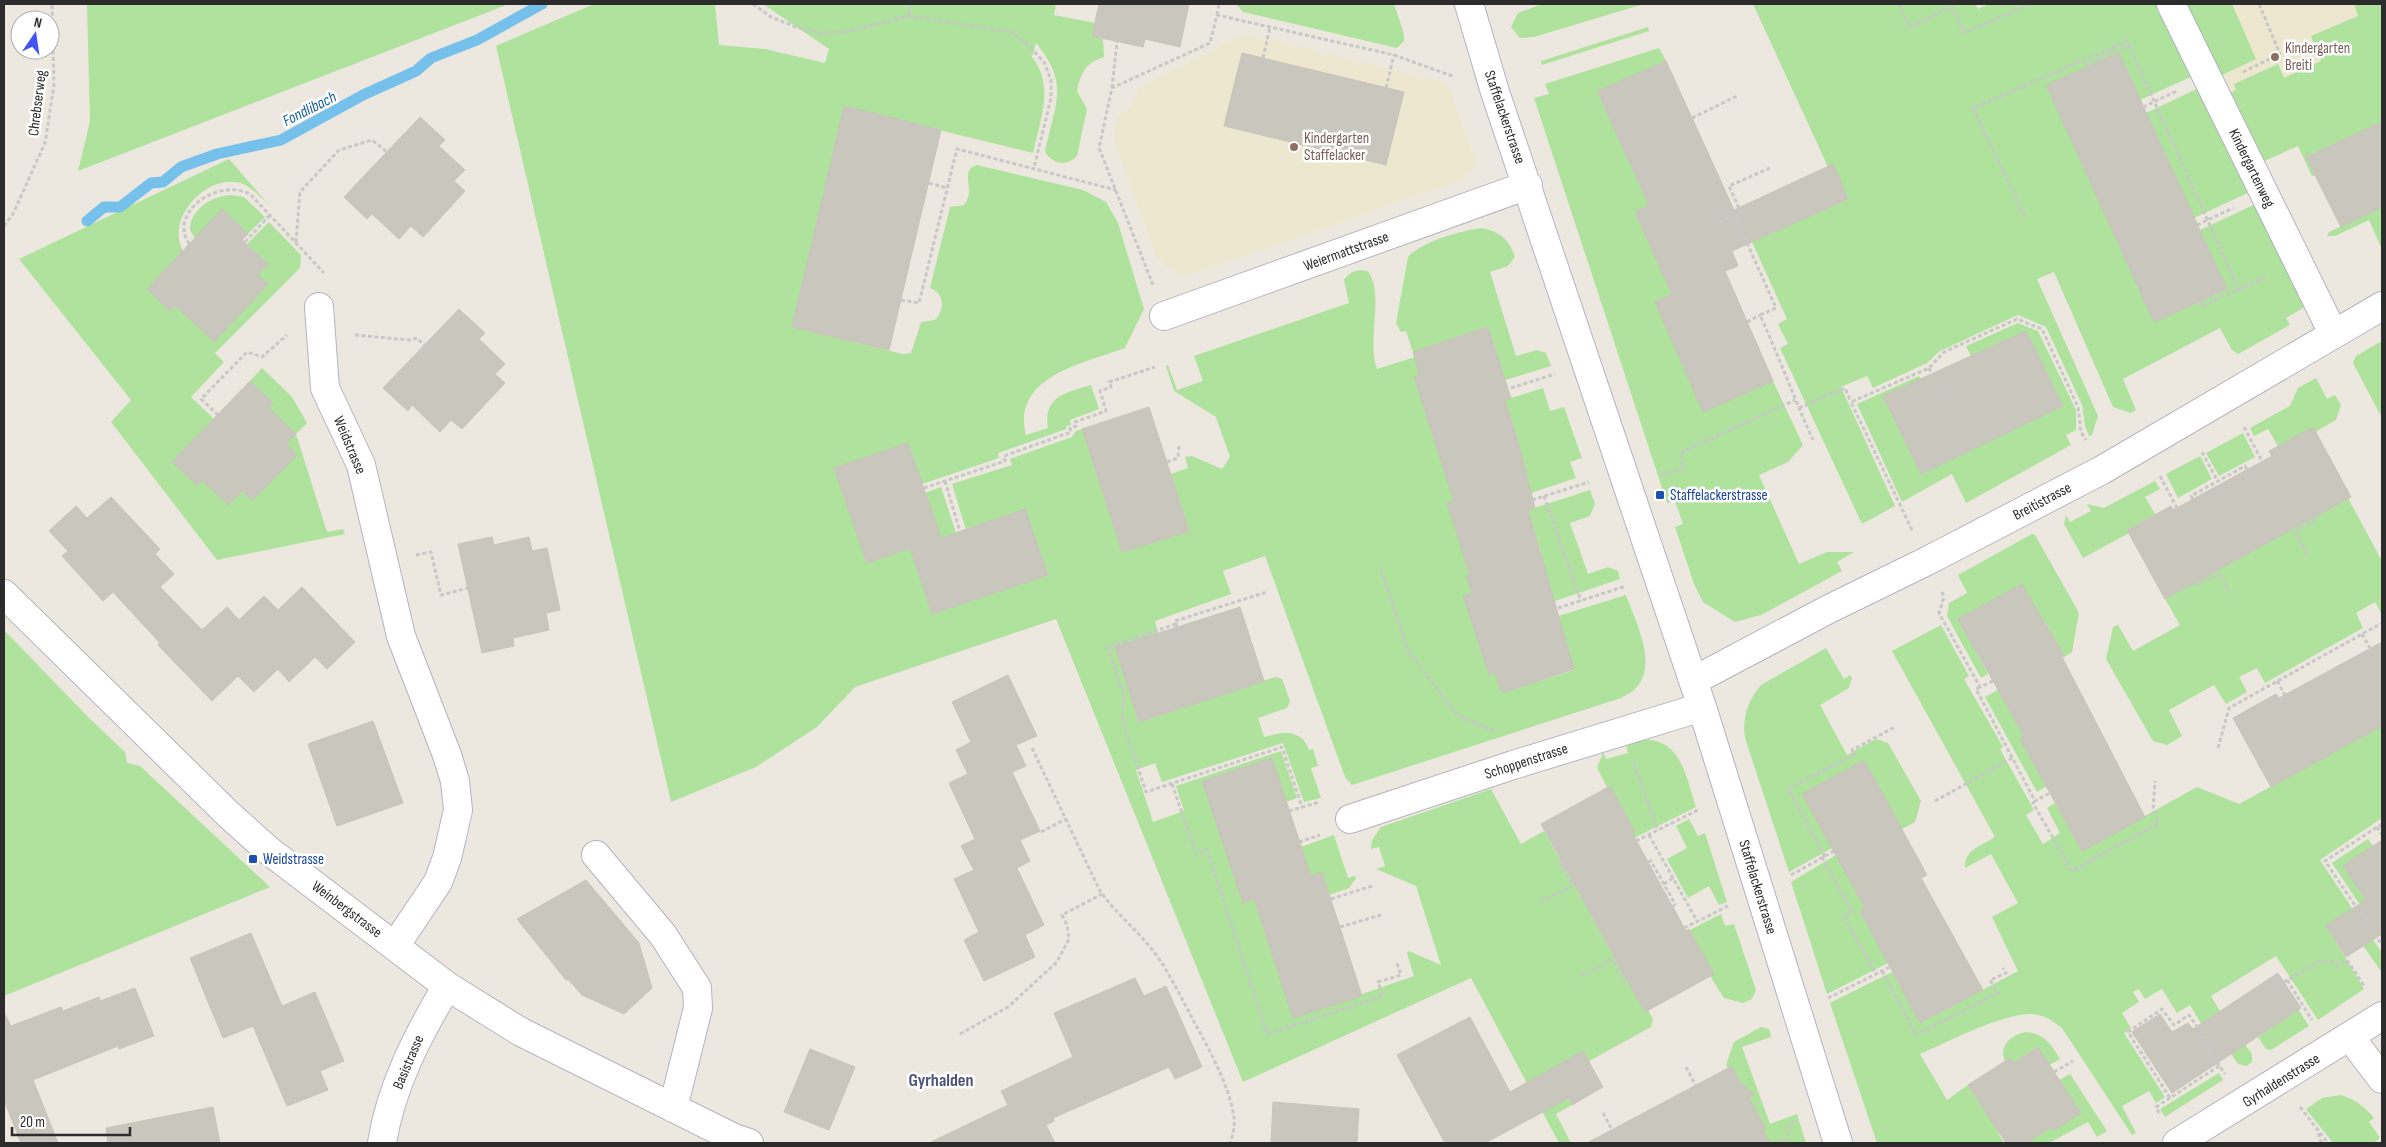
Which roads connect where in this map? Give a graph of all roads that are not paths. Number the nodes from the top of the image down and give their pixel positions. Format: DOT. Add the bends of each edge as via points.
graph roads {
  1 [pos="1469,4"];
  2 [pos="2171,4"];
  3 [pos="1528,185"];
  4 [pos="2382,306"];
  5 [pos="319,307"];
  6 [pos="1164,316"];
  7 [pos="2332,333"];
  8 [pos="4,594"];
  9 [pos="1693,682"];
  10 [pos="1702,707"];
  11 [pos="1350,819"];
  12 [pos="596,855"];
  13 [pos="395,946"];
  14 [pos="447,986"];
  15 [pos="2382,1016"];
  16 [pos="2340,1044"];
  17 [pos="2382,1079"];
  18 [pos="673,1108"];
  19 [pos="382,1143"];
  20 [pos="749,1143"];
  21 [pos="1838,1143"];
  22 [pos="2178,1143"];
  1 -- 3 [label="street, Staffelackerstrasse" via="1495,92"];
  2 -- 7 [label="street, Kindergartenweg"];
  3 -- 6 [label="street, Weiermattstrasse"];
  3 -- 9 [label="street, Staffelackerstrasse"];
  4 -- 7 [label="street, Breitistrasse"];
  5 -- 13 [label="street, Weidstrasse" via="325,388 361,466 401,636 455,781 458,810 454,835 438,882"];
  7 -- 9 [label="street, Breitistrasse" via="2102,470"];
  8 -- 13 [label="street, Weinbergstrasse" via="268,850"];
  9 -- 10 [label="street, Staffelackerstrasse"];
  10 -- 11 [label="street, Schoppenstrasse"];
  10 -- 21 [label="street, Staffelackerstrasse"];
  12 -- 18 [label="street" via="663,935 697,988 698,1008"];
  13 -- 14 [label="street, Weinbergstrasse"];
  14 -- 18 [label="street, Weinbergstrasse" via="521,1032"];
  14 -- 19 [label="street, Basistrasse" via="418,1034 385,1122"];
  15 -- 16 [label="street, Gyrhaldenstrasse"];
  16 -- 17 [label="street"];
  16 -- 22 [label="street, Gyrhaldenstrasse"];
  18 -- 20 [label="street, Weinbergstrasse"];
}
